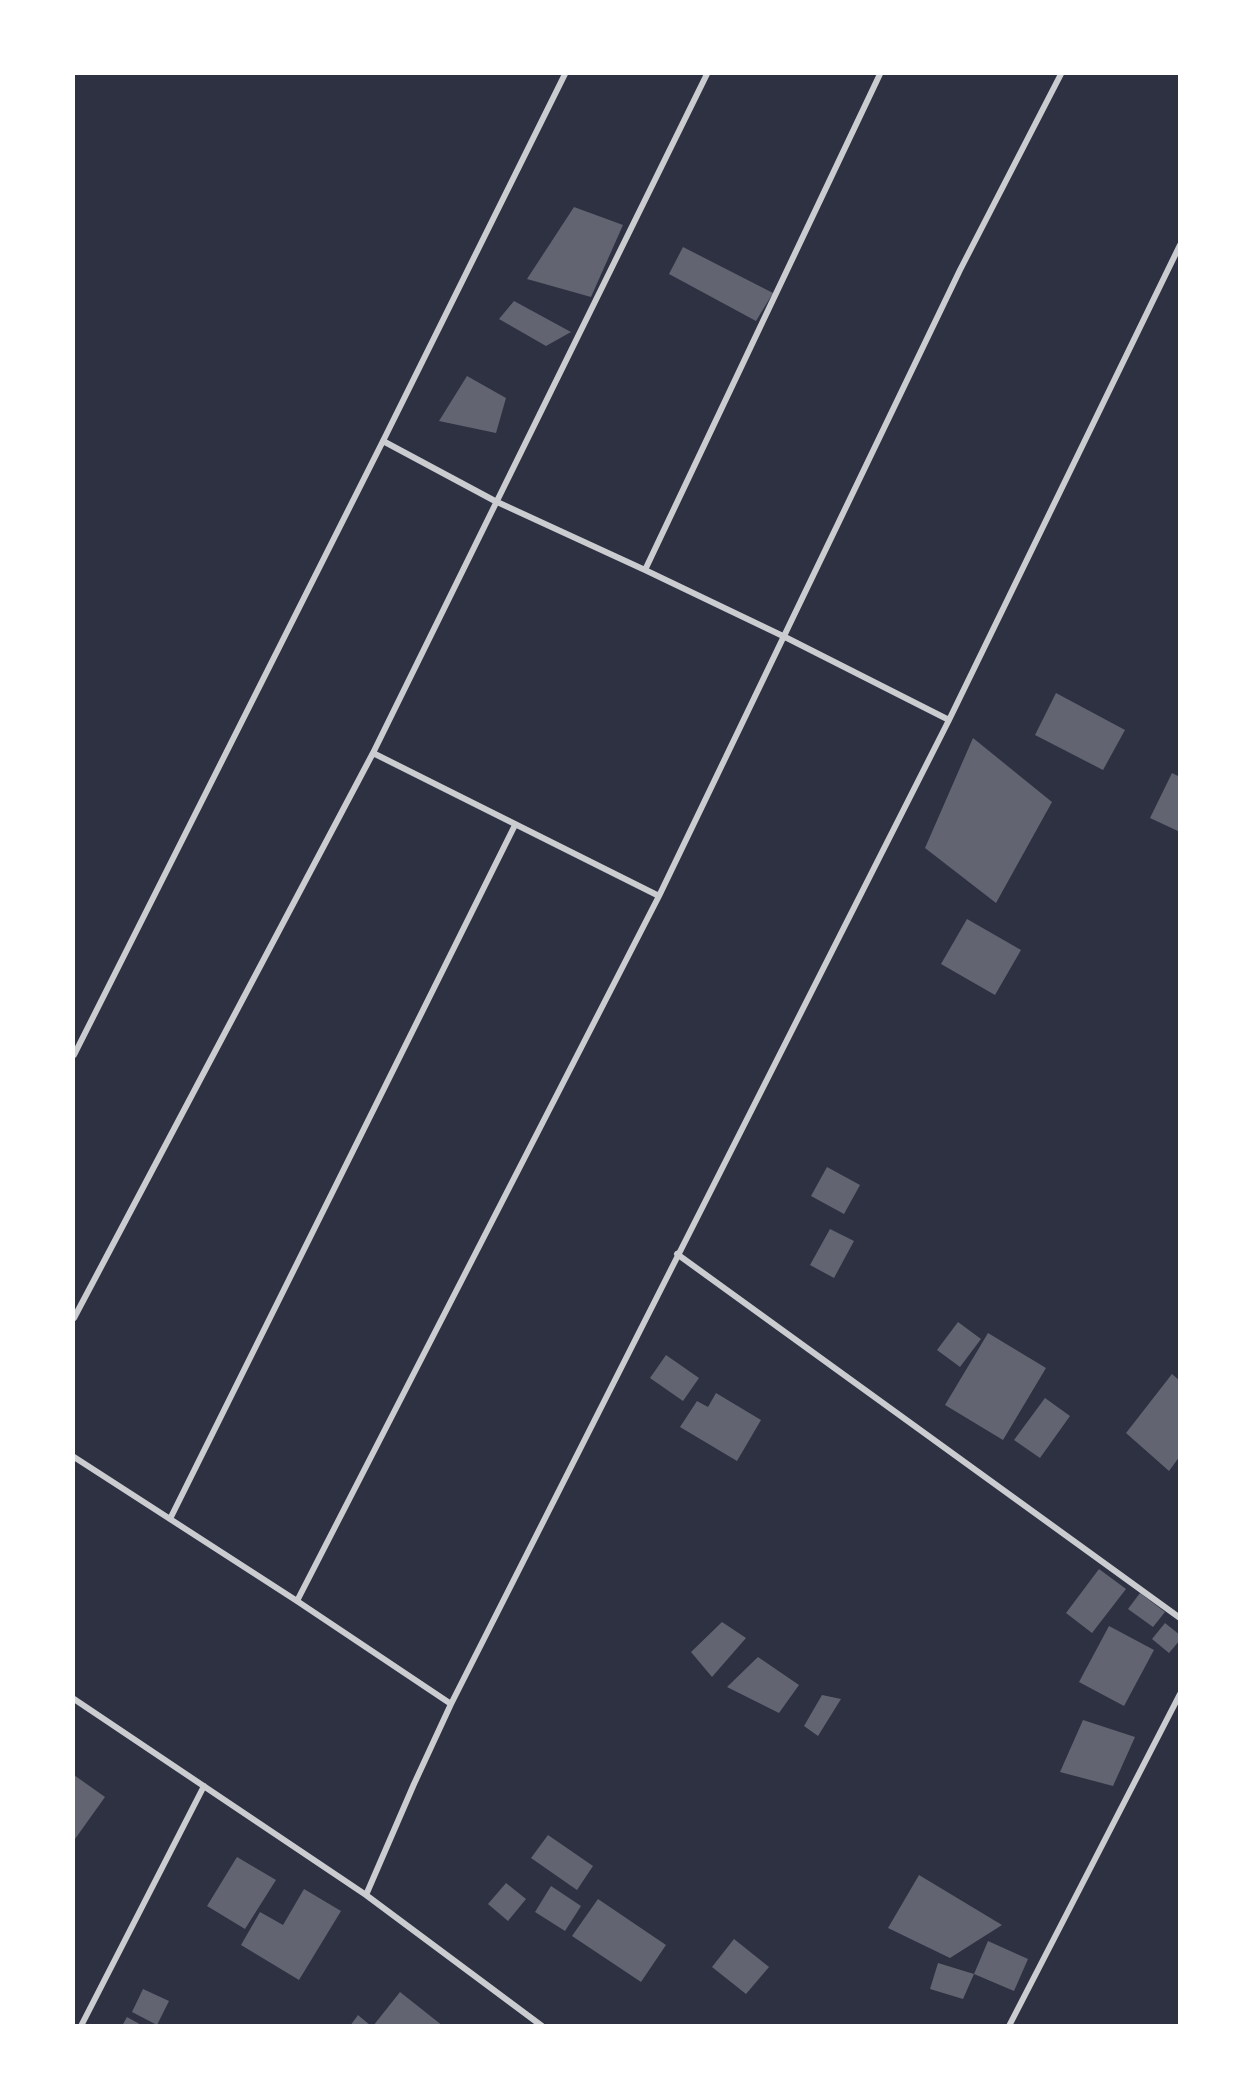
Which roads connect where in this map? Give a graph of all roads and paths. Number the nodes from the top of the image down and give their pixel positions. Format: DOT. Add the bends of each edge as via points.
graph roads {
  1 [pos="565,74"];
  2 [pos="707,74"];
  3 [pos="880,74"];
  4 [pos="1061,74"];
  5 [pos="1179,245"];
  6 [pos="383,441"];
  7 [pos="495,501"];
  8 [pos="645,570"];
  9 [pos="785,637"];
  10 [pos="950,720"];
  11 [pos="373,753"];
  12 [pos="515,825"];
  13 [pos="658,896"];
  14 [pos="74,1055"];
  15 [pos="677,1254"];
  16 [pos="74,1318"];
  17 [pos="74,1457"];
  18 [pos="170,1519"];
  19 [pos="297,1601"];
  20 [pos="1179,1618"];
  21 [pos="1179,1694"];
  22 [pos="74,1699"];
  23 [pos="451,1704"];
  24 [pos="204,1786"];
  25 [pos="366,1895"];
  26 [pos="81,2025"];
  27 [pos="542,2025"];
  28 [pos="1009,2025"];
  1 -- 6 [label="street"];
  2 -- 7 [label="street"];
  3 -- 8 [label="street"];
  4 -- 9 [label="street" via="960,270"];
  5 -- 10 [label="street"];
  6 -- 7 [label="street"];
  6 -- 14 [label="street"];
  7 -- 8 [label="street"];
  7 -- 11 [label="street"];
  8 -- 9 [label="street"];
  9 -- 10 [label="street"];
  9 -- 13 [label="street"];
  10 -- 15 [label="street"];
  11 -- 12 [label="street"];
  11 -- 16 [label="street"];
  12 -- 13 [label="street"];
  12 -- 18 [label="street"];
  13 -- 19 [label="street"];
  15 -- 20 [label="street"];
  15 -- 23 [label="street"];
  17 -- 18 [label="street"];
  18 -- 19 [label="street"];
  19 -- 23 [label="street"];
  21 -- 28 [label="street"];
  22 -- 24 [label="street"];
  23 -- 25 [label="street"];
  24 -- 25 [label="street"];
  24 -- 26 [label="street"];
  25 -- 27 [label="street"];
}
